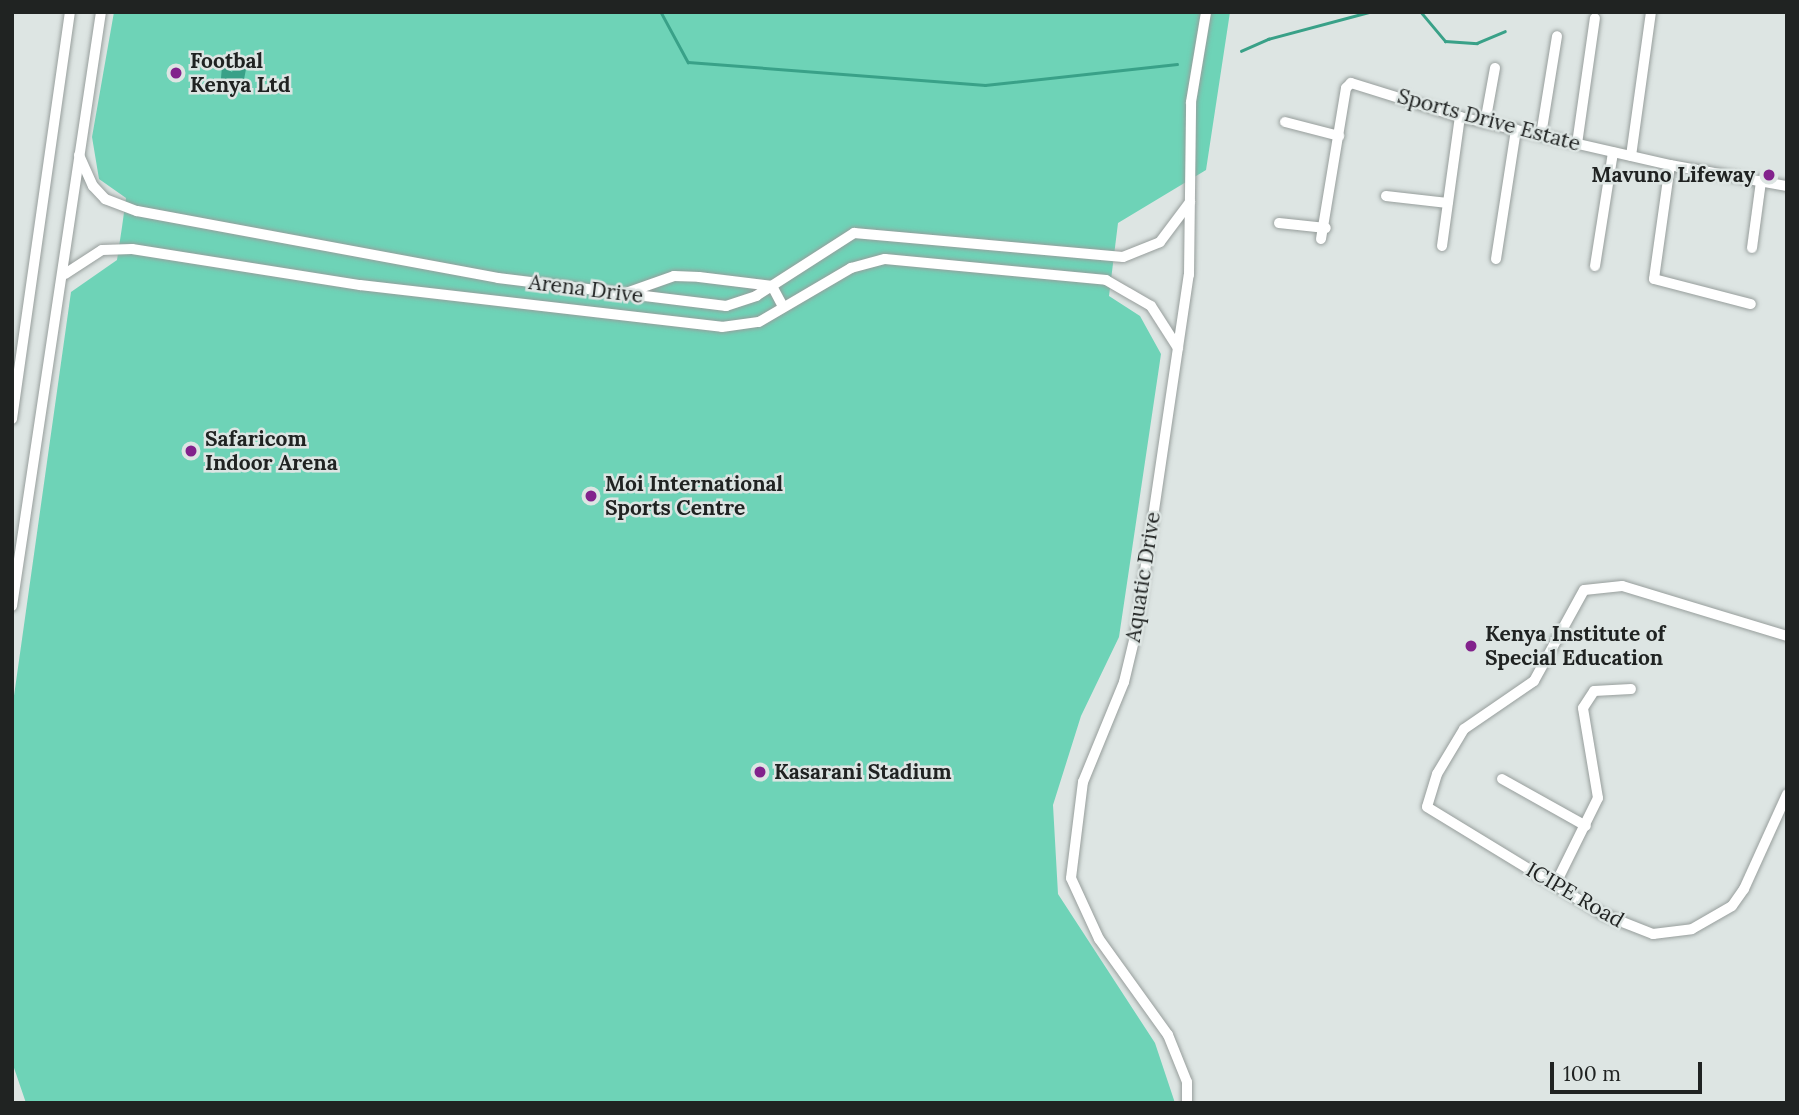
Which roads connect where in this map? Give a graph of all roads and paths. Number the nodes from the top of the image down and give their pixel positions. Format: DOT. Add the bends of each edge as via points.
graph roads {
  1 [pos="70,12"];
  2 [pos="101,12"];
  3 [pos="1206,12"];
  4 [pos="1651,12"];
  5 [pos="1595,18"];
  6 [pos="1557,36"];
  7 [pos="1495,68"];
  8 [pos="1460,117"];
  9 [pos="1285,122"];
  10 [pos="1485,122"];
  11 [pos="1516,130"];
  12 [pos="1541,135"];
  13 [pos="1339,136"];
  14 [pos="1577,144"];
  15 [pos="1613,152"];
  16 [pos="79,155"];
  17 [pos="1631,156"];
  18 [pos="1670,165"];
  19 [pos="1760,181"];
  20 [pos="1787,186"];
  21 [pos="1386,196"];
  22 [pos="1190,202"];
  23 [pos="1448,203"];
  24 [pos="1279,223"];
  25 [pos="1442,246"];
  26 [pos="1752,248"];
  27 [pos="1105,258"];
  28 [pos="1496,259"];
  29 [pos="1595,266"];
  30 [pos="65,274"];
  31 [pos="1106,279"];
  32 [pos="772,286"];
  33 [pos="623,294"];
  34 [pos="1751,304"];
  35 [pos="783,307"];
  36 [pos="1178,348"];
  37 [pos="12,419"];
  38 [pos="12,606"];
  39 [pos="1787,636"];
  40 [pos="1631,689"];
  41 [pos="1502,779"];
  42 [pos="1787,794"];
  43 [pos="1586,826"];
  44 [pos="1555,885"];
  45 [pos="1188,1103"];
  1 -- 37 [label="street"];
  2 -- 16 [label="street"];
  3 -- 22 [label="street, Aquatic Drive" via="1191,102"];
  4 -- 17 [label="street"];
  5 -- 14 [label="street"];
  6 -- 12 [label="street"];
  7 -- 10 [label="street"];
  8 -- 10 [label="street, Sports Drive Estate"];
  8 -- 13 [label="street, Sports Drive Estate" via="1351,83"];
  8 -- 23 [label="street"];
  9 -- 13 [label="street"];
  10 -- 11 [label="street, Sports Drive Estate"];
  11 -- 12 [label="street, Sports Drive Estate"];
  11 -- 28 [label="street"];
  12 -- 14 [label="street, Sports Drive Estate"];
  13 -- 24 [label="street, Sports Drive Estate" via="1323,234"];
  14 -- 15 [label="street, Sports Drive Estate"];
  15 -- 17 [label="street, Sports Drive Estate"];
  15 -- 29 [label="street"];
  16 -- 30 [label="street"];
  16 -- 33 [label="street, Arena Drive" via="93,186 105,199 137,211 342,251"];
  17 -- 18 [label="street, Sports Drive Estate"];
  18 -- 19 [label="street, Sports Drive Estate"];
  18 -- 34 [label="street" via="1654,279"];
  19 -- 20 [label="street, Sports Drive Estate"];
  19 -- 26 [label="street"];
  21 -- 23 [label="street"];
  22 -- 27 [label="street, Arena Drive" via="1160,242 1123,257"];
  22 -- 36 [label="street, Aquatic Drive" via="1189,275"];
  23 -- 25 [label="street"];
  27 -- 31 [label="street"];
  27 -- 32 [label="street, Arena Drive" via="854,233"];
  30 -- 35 [label="street, Arena Drive" via="102,250 132,249 360,285 695,325 759,322"];
  30 -- 38 [label="street"];
  31 -- 35 [label="street, Arena Drive" via="885,259 851,268"];
  31 -- 36 [label="street, Arena Drive" via="1151,306"];
  32 -- 33 [label="street" via="674,276"];
  32 -- 33 [label="street, Arena Drive" via="726,306"];
  32 -- 35 [label="street"];
  36 -- 45 [label="street, Aquatic Drive" via="1136,632 1124,682 1083,782 1070,878 1099,939 1168,1035 1187,1082"];
  39 -- 44 [label="street, ICIPE Road" via="1622,586 1584,590 1534,681 1464,729 1437,774 1427,807"];
  40 -- 43 [label="street" via="1594,691 1583,708 1598,798"];
  41 -- 43 [label="street"];
  42 -- 44 [label="street, ICIPE Road" via="1744,889 1721,915 1692,929 1653,933 1630,928"];
  43 -- 44 [label="street"];
}
